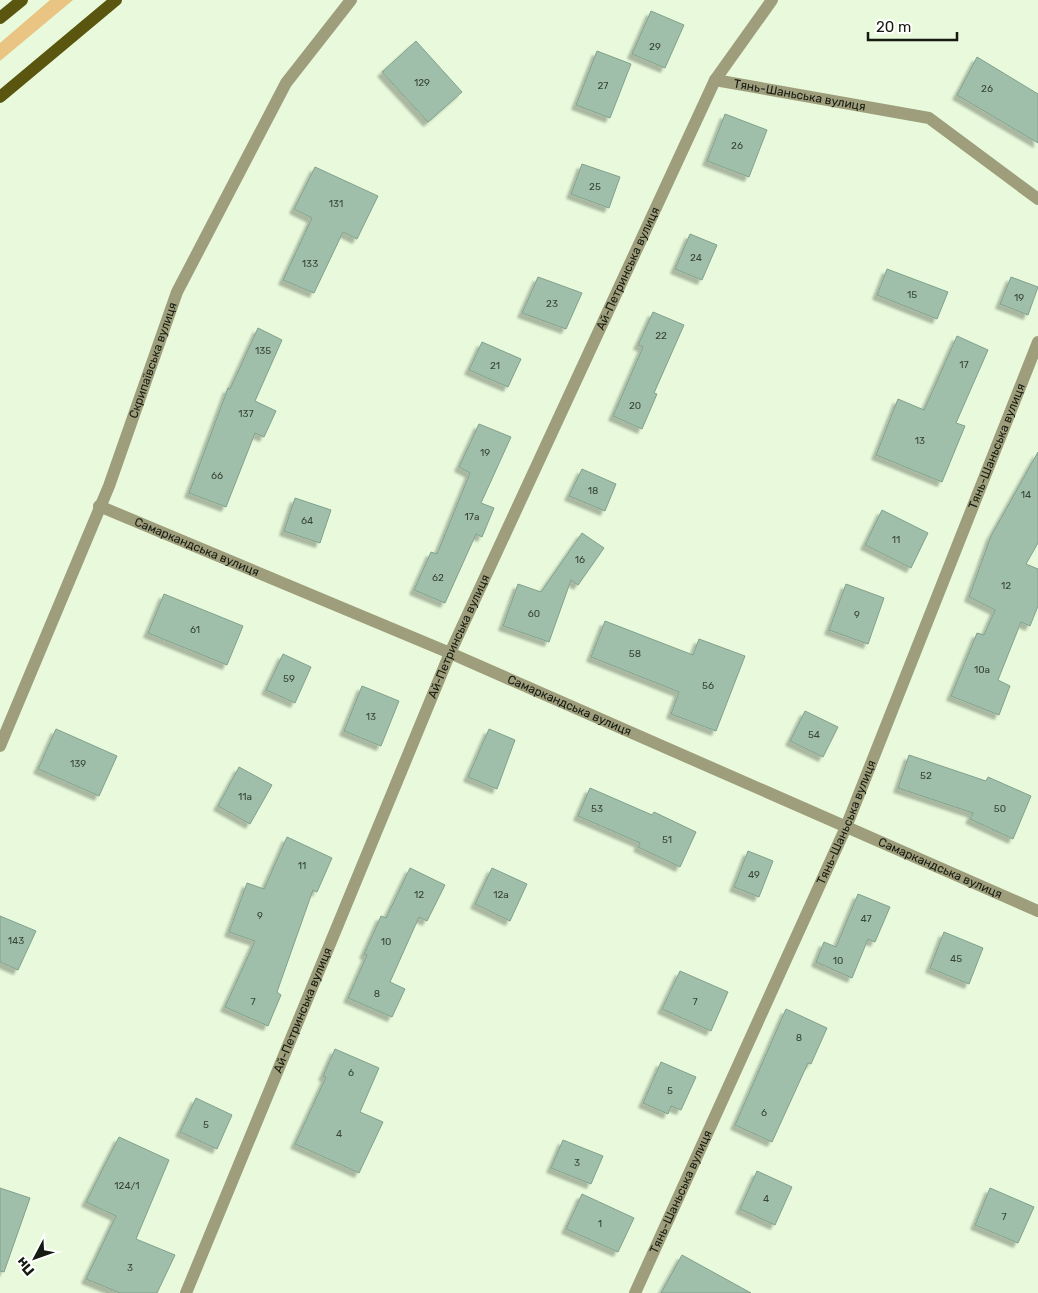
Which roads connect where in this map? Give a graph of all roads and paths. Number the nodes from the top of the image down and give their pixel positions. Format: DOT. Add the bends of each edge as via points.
graph roads {
  1 [pos="22,0"];
  2 [pos="116,0"];
  3 [pos="351,0"];
  4 [pos="772,0"];
  5 [pos="0,18"];
  6 [pos="715,80"];
  7 [pos="0,97"];
  8 [pos="1038,200"];
  9 [pos="1038,342"];
  10 [pos="99,506"];
  11 [pos="450,653"];
  12 [pos="0,746"];
  13 [pos="846,827"];
  14 [pos="1038,911"];
  15 [pos="186,1293"];
  16 [pos="635,1293"];
  1 -- 5 [label="main road"];
  2 -- 7 [label="main road"];
  3 -- 10 [label="street, Скрипаївська вулиця" via="286,83 177,292 109,486"];
  4 -- 6 [label="street, Ай-Петринська вулиця"];
  6 -- 8 [label="street, Тянь-Шаньська вулиця" via="929,118"];
  6 -- 11 [label="street, Ай-Петринська вулиця"];
  9 -- 13 [label="street, Тянь-Шаньська вулиця"];
  10 -- 11 [label="street, Самаркандська вулиця"];
  10 -- 12 [label="street, Скрипаївська вулиця"];
  11 -- 13 [label="street, Самаркандська вулиця"];
  11 -- 15 [label="street, Ай-Петринська вулиця"];
  13 -- 14 [label="street, Самаркандська вулиця"];
  13 -- 16 [label="street, Тянь-Шаньська вулиця"];
}
